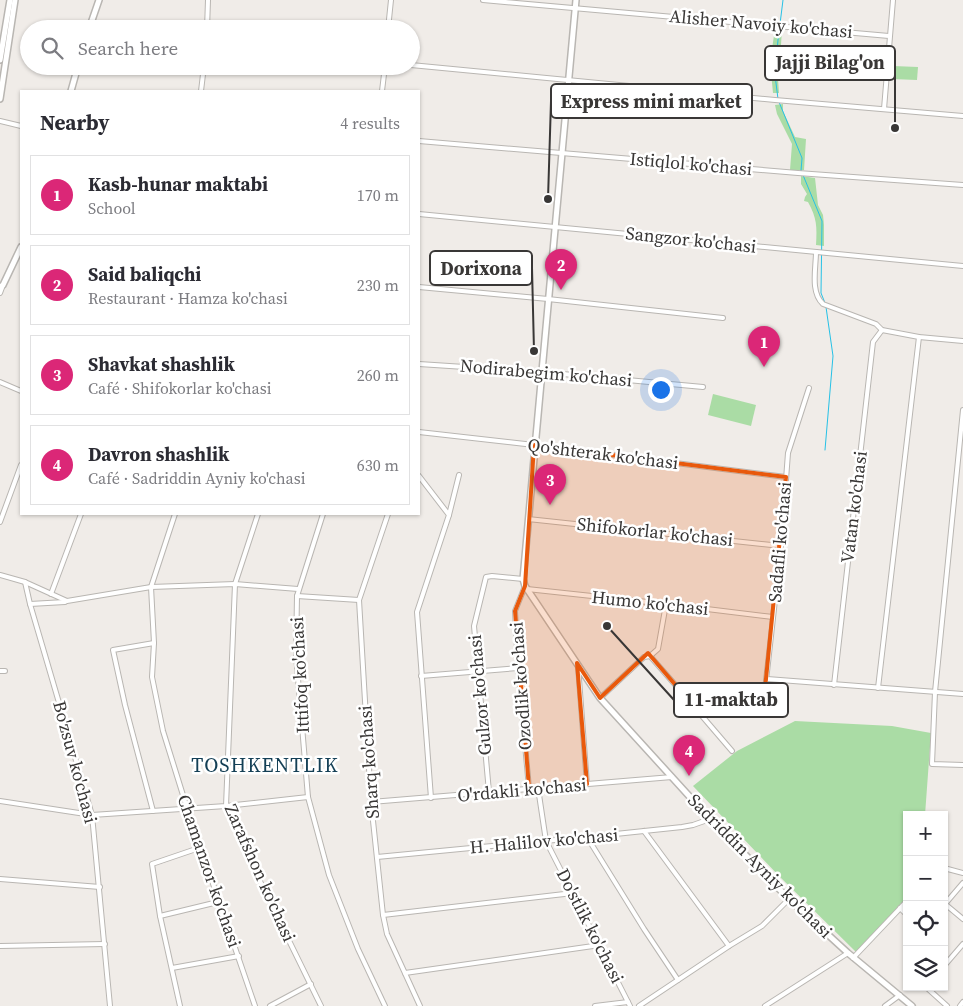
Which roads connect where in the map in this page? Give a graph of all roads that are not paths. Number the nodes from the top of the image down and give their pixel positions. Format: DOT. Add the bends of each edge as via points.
graph roads {
  1 [pos="10,0"];
  2 [pos="16,0"];
  3 [pos="99,0"];
  4 [pos="208,0"];
  5 [pos="391,0"];
  6 [pos="483,0"];
  7 [pos="576,0"];
  8 [pos="893,0"];
  9 [pos="576,7"];
  10 [pos="93,20"];
  11 [pos="207,20"];
  12 [pos="389,20"];
  13 [pos="889,36"];
  14 [pos="0,60"];
  15 [pos="420,66"];
  16 [pos="75,75"];
  17 [pos="203,75"];
  18 [pos="384,75"];
  19 [pos="568,79"];
  20 [pos="71,90"];
  21 [pos="201,90"];
  22 [pos="382,90"];
  23 [pos="0,99"];
  24 [pos="884,109"];
  25 [pos="963,116"];
  26 [pos="0,121"];
  27 [pos="20,126"];
  28 [pos="420,141"];
  29 [pos="562,153"];
  30 [pos="963,185"];
  31 [pos="420,214"];
  32 [pos="554,226"];
  33 [pos="20,249"];
  34 [pos="816,252"];
  35 [pos="963,266"];
  36 [pos="2,286"];
  37 [pos="420,287"];
  38 [pos="0,294"];
  39 [pos="548,299"];
  40 [pos="723,318"];
  41 [pos="882,330"];
  42 [pos="919,337"];
  43 [pos="963,341"];
  44 [pos="420,364"];
  45 [pos="541,372"];
  46 [pos="0,382"];
  47 [pos="703,387"];
  48 [pos="809,388"];
  49 [pos="20,391"];
  50 [pos="963,410"];
  51 [pos="420,432"];
  52 [pos="534,445"];
  53 [pos="20,468"];
  54 [pos="459,475"];
  55 [pos="420,477"];
  56 [pos="786,477"];
  57 [pos="82,515"];
  58 [pos="175,515"];
  59 [pos="258,515"];
  60 [pos="323,515"];
  61 [pos="388,515"];
  62 [pos="449,515"];
  63 [pos="528,519"];
  64 [pos="0,522"];
  65 [pos="781,546"];
  66 [pos="0,575"];
  67 [pos="523,579"];
  68 [pos="25,582"];
  69 [pos="235,584"];
  70 [pos="151,587"];
  71 [pos="525,588"];
  72 [pos="298,589"];
  73 [pos="51,594"];
  74 [pos="297,596"];
  75 [pos="359,600"];
  76 [pos="67,601"];
  77 [pos="30,604"];
  78 [pos="666,604"];
  79 [pos="773,617"];
  80 [pos="154,643"];
  81 [pos="650,656"];
  82 [pos="577,663"];
  83 [pos="518,668"];
  84 [pos="477,672"];
  85 [pos="421,676"];
  86 [pos="767,680"];
  87 [pos="834,685"];
  88 [pos="678,688"];
  89 [pos="878,688"];
  90 [pos="935,692"];
  91 [pos="963,694"];
  92 [pos="600,698"];
  93 [pos="732,751"];
  94 [pos="963,765"];
  95 [pos="672,777"];
  96 [pos="587,784"];
  97 [pos="529,788"];
  98 [pos="538,788"];
  99 [pos="489,792"];
  100 [pos="308,797"];
  101 [pos="431,798"];
  102 [pos="0,801"];
  103 [pos="371,802"];
  104 [pos="226,806"];
  105 [pos="186,808"];
  106 [pos="153,811"];
  107 [pos="92,815"];
  108 [pos="710,818"];
  109 [pos="644,831"];
  110 [pos="587,837"];
  111 [pos="546,841"];
  112 [pos="199,848"];
  113 [pos="377,857"];
  114 [pos="948,869"];
  115 [pos="963,873"];
  116 [pos="0,879"];
  117 [pos="963,883"];
  118 [pos="100,887"];
  119 [pos="573,893"];
  120 [pos="790,899"];
  121 [pos="218,902"];
  122 [pos="903,905"];
  123 [pos="900,908"];
  124 [pos="903,911"];
  125 [pos="383,915"];
  126 [pos="160,916"];
  127 [pos="963,919"];
  128 [pos="105,944"];
  129 [pos="963,944"];
  130 [pos="600,945"];
  131 [pos="0,946"];
  132 [pos="729,946"];
  133 [pos="848,953"];
  134 [pos="238,956"];
  135 [pos="854,958"];
  136 [pos="948,961"];
  137 [pos="172,968"];
  138 [pos="405,973"];
  139 [pos="678,980"];
  140 [pos="312,984"];
  141 [pos="930,991"];
  142 [pos="900,995"];
  143 [pos="963,1002"];
  144 [pos="629,1004"];
  145 [pos="110,1006"];
  146 [pos="180,1006"];
  147 [pos="255,1006"];
  148 [pos="270,1006"];
  149 [pos="321,1006"];
  150 [pos="385,1006"];
  151 [pos="420,1006"];
  152 [pos="595,1006"];
  153 [pos="639,1006"];
  154 [pos="765,1006"];
  155 [pos="886,1006"];
  156 [pos="912,1006"];
  157 [pos="947,1006"];
  158 [pos="960,1006"];
  1 -- 14 [label="street"];
  2 -- 23 [label="street"];
  3 -- 10 [label="street"];
  4 -- 11 [label="street"];
  5 -- 12 [label="street"];
  6 -- 9 [label="street, Alisher Navoiy ko'chasi"];
  7 -- 9 [label="street, Sadriddin Ayniy ko'chasi"];
  8 -- 13 [label="street"];
  9 -- 13 [label="street, Alisher Navoiy ko'chasi"];
  9 -- 19 [label="street, Sadriddin Ayniy ko'chasi"];
  13 -- 24 [label="street"];
  15 -- 19 [label="street"];
  16 -- 20 [label="street"];
  17 -- 21 [label="street"];
  18 -- 22 [label="street"];
  19 -- 24 [label="street"];
  19 -- 29 [label="street, Sadriddin Ayniy ko'chasi"];
  24 -- 25 [label="street"];
  26 -- 27 [label="street"];
  28 -- 29 [label="street, Istiqlol ko'chasi"];
  29 -- 30 [label="street, Istiqlol ko'chasi"];
  29 -- 32 [label="street, Sadriddin Ayniy ko'chasi"];
  31 -- 32 [label="street, Sangzor ko'chasi"];
  32 -- 34 [label="street, Sangzor ko'chasi"];
  32 -- 39 [label="street, Sadriddin Ayniy ko'chasi"];
  33 -- 36 [label="street"];
  34 -- 35 [label="street, Sangzor ko'chasi"];
  34 -- 41 [label="street" via="815,290 821,303 876,324"];
  36 -- 38 [label="street"];
  37 -- 39 [label="street"];
  39 -- 40 [label="street"];
  39 -- 45 [label="street, Sadriddin Ayniy ko'chasi"];
  41 -- 42 [label="street"];
  41 -- 87 [label="street, Vatan ko'chasi" via="873,342"];
  42 -- 43 [label="street"];
  42 -- 89 [label="street"];
  44 -- 45 [label="street, Nodirabegim ko'chasi"];
  45 -- 47 [label="street, Nodirabegim ko'chasi"];
  45 -- 52 [label="street, Sadriddin Ayniy ko'chasi"];
  46 -- 49 [label="street"];
  48 -- 56 [label="street, Sadafli ko'chasi" via="788,453"];
  50 -- 90 [label="street"];
  51 -- 52 [label="street, Qo'shterak ko'chasi"];
  52 -- 56 [label="street, Qo'shterak ko'chasi"];
  52 -- 63 [label="street, Sadriddin Ayniy ko'chasi"];
  53 -- 64 [label="street"];
  54 -- 62 [label="street"];
  55 -- 62 [label="street"];
  56 -- 65 [label="street, Sadafli ko'chasi"];
  57 -- 73 [label="street"];
  58 -- 70 [label="street"];
  59 -- 69 [label="street, Zarafshon ko'chasi"];
  60 -- 72 [label="street, Ittifoq ko'chasi"];
  61 -- 75 [label="street, Sharq ko'chasi"];
  62 -- 85 [label="street" via="417,612"];
  63 -- 65 [label="street, Shifokorlar ko'chasi"];
  63 -- 67 [label="street, Sadriddin Ayniy ko'chasi"];
  65 -- 79 [label="street, Sadafli ko'chasi"];
  66 -- 68 [label="street"];
  67 -- 71 [label="street, Sadriddin Ayniy ko'chasi"];
  67 -- 84 [label="street, Gulzor ko'chasi" via="486,577 474,626"];
  68 -- 73 [label="street"];
  68 -- 77 [label="street, Bo'zsuv ko'chasi"];
  69 -- 70 [label="street"];
  69 -- 72 [label="street"];
  69 -- 104 [label="street, Zarafshon ko'chasi"];
  70 -- 76 [label="street"];
  70 -- 80 [label="street, Chamanzor ko'chasi"];
  71 -- 78 [label="street, Humo ko'chasi"];
  71 -- 82 [label="street, Sadriddin Ayniy ko'chasi"];
  71 -- 83 [label="street, Ozodlik ko'chasi" via="515,611"];
  72 -- 74 [label="street, Ittifoq ko'chasi"];
  73 -- 76 [label="street"];
  74 -- 75 [label="street"];
  74 -- 100 [label="street, Ittifoq ko'chasi" via="296,655"];
  75 -- 103 [label="street, Sharq ko'chasi"];
  76 -- 77 [label="street"];
  77 -- 107 [label="street, Bo'zsuv ko'chasi"];
  78 -- 79 [label="street, Humo ko'chasi"];
  78 -- 81 [label="street" via="658,649"];
  79 -- 86 [label="street, Sadafli ko'chasi"];
  80 -- 105 [label="street, Chamanzor ko'chasi" via="152,677 163,731"];
  80 -- 106 [label="street" via="113,650"];
  81 -- 88 [label="street"];
  81 -- 92 [label="street" via="644,657"];
  82 -- 92 [label="street, Sadriddin Ayniy ko'chasi"];
  82 -- 96 [label="street"];
  83 -- 84 [label="street"];
  83 -- 97 [label="street, Ozodlik ko'chasi"];
  84 -- 85 [label="street"];
  84 -- 99 [label="street, Gulzor ko'chasi"];
  85 -- 101 [label="street"];
  86 -- 87 [label="street"];
  86 -- 88 [label="street, Sadafli ko'chasi" via="764,699"];
  87 -- 89 [label="street"];
  88 -- 93 [label="street"];
  89 -- 90 [label="street"];
  90 -- 91 [label="street"];
  90 -- 94 [label="street" via="932,764"];
  92 -- 95 [label="street, Sadriddin Ayniy ko'chasi"];
  95 -- 96 [label="street, O'rdakli ko'chasi"];
  95 -- 108 [label="street, Sadriddin Ayniy ko'chasi"];
  96 -- 98 [label="street, O'rdakli ko'chasi"];
  97 -- 98 [label="street, O'rdakli ko'chasi"];
  97 -- 99 [label="street, O'rdakli ko'chasi"];
  98 -- 111 [label="street, Do'stlik ko'chasi"];
  99 -- 101 [label="street, O'rdakli ko'chasi"];
  100 -- 104 [label="street"];
  100 -- 150 [label="street, Ittifoq ko'chasi" via="330,875 358,949"];
  101 -- 103 [label="street, O'rdakli ko'chasi"];
  102 -- 107 [label="street"];
  103 -- 113 [label="street, Sharq ko'chasi"];
  104 -- 105 [label="street"];
  104 -- 140 [label="street, Zarafshon ko'chasi"];
  105 -- 106 [label="street"];
  105 -- 112 [label="street, Chamanzor ko'chasi"];
  106 -- 107 [label="street"];
  107 -- 118 [label="street, Bo'zsuv ko'chasi"];
  108 -- 109 [label="street, H. Halilov ko'chasi" via="693,825"];
  108 -- 120 [label="street, Sadriddin Ayniy ko'chasi"];
  109 -- 110 [label="street, H. Halilov ko'chasi"];
  109 -- 132 [label="street"];
  110 -- 111 [label="street, H. Halilov ko'chasi"];
  110 -- 139 [label="street"];
  111 -- 113 [label="street, H. Halilov ko'chasi"];
  111 -- 119 [label="street, Do'stlik ko'chasi"];
  112 -- 121 [label="street, Chamanzor ko'chasi"];
  112 -- 126 [label="street" via="152,864"];
  113 -- 125 [label="street, Sharq ko'chasi"];
  114 -- 115 [label="street"];
  116 -- 118 [label="street"];
  117 -- 127 [label="street" via="945,904"];
  118 -- 128 [label="street, Bo'zsuv ko'chasi"];
  119 -- 125 [label="street"];
  119 -- 130 [label="street, Do'stlik ko'chasi"];
  120 -- 132 [label="street" via="762,926"];
  120 -- 133 [label="street, Sadriddin Ayniy ko'chasi"];
  121 -- 126 [label="street"];
  121 -- 134 [label="street, Chamanzor ko'chasi"];
  122 -- 123 [label="street"];
  123 -- 124 [label="street"];
  123 -- 135 [label="street"];
  125 -- 138 [label="street, Sharq ko'chasi" via="387,934"];
  126 -- 137 [label="street"];
  128 -- 131 [label="street"];
  128 -- 145 [label="street, Bo'zsuv ko'chasi"];
  129 -- 136 [label="street"];
  130 -- 138 [label="street"];
  130 -- 144 [label="street, Do'stlik ko'chasi"];
  132 -- 139 [label="street"];
  133 -- 135 [label="street, Sadriddin Ayniy ko'chasi"];
  133 -- 154 [label="street"];
  134 -- 137 [label="street"];
  134 -- 147 [label="street, Chamanzor ko'chasi"];
  135 -- 142 [label="street, Sadriddin Ayniy ko'chasi"];
  137 -- 146 [label="street"];
  138 -- 151 [label="street, Sharq ko'chasi"];
  139 -- 153 [label="street"];
  140 -- 148 [label="street"];
  140 -- 149 [label="street, Zarafshon ko'chasi"];
  141 -- 157 [label="street"];
  142 -- 155 [label="street"];
  142 -- 156 [label="street, Sadriddin Ayniy ko'chasi"];
  143 -- 158 [label="street"];
  144 -- 152 [label="street"];
}
